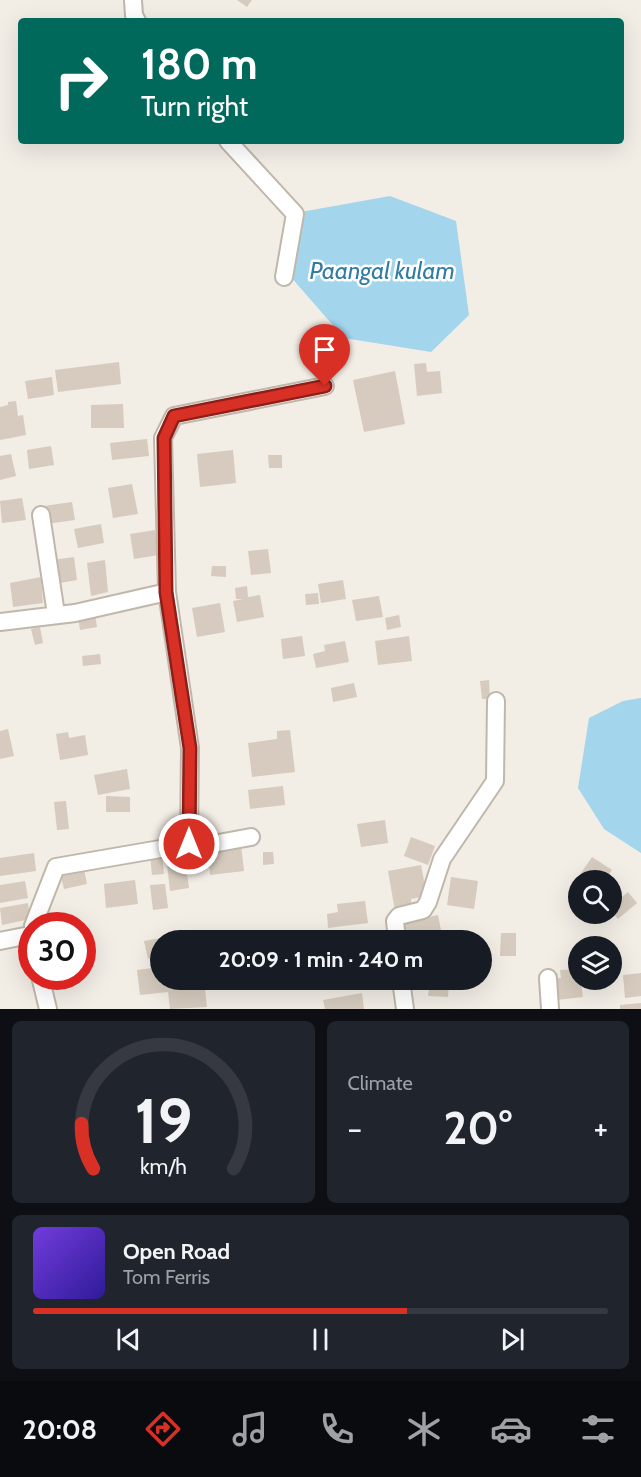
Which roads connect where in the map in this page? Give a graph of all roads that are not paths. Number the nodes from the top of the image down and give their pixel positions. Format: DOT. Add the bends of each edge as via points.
graph roads {
  1 [pos="134,0"];
  2 [pos="136,18"];
  3 [pos="231,144"];
  4 [pos="284,277"];
  5 [pos="325,386"];
  6 [pos="41,515"];
  7 [pos="166,592"];
  8 [pos="56,614"];
  9 [pos="0,622"];
  10 [pos="495,701"];
  11 [pos="251,837"];
  12 [pos="189,844"];
  13 [pos="40,912"];
  14 [pos="396,930"];
  15 [pos="18,936"];
  16 [pos="0,941"];
  17 [pos="548,978"];
  18 [pos="43,990"];
  19 [pos="402,990"];
  20 [pos="48,1009"];
  21 [pos="405,1009"];
  22 [pos="550,1009"];
  1 -- 2 [label="street"];
  3 -- 4 [label="street" via="295,214"];
  5 -- 7 [label="street" via="174,416 164,438"];
  6 -- 8 [label="street"];
  7 -- 8 [label="street"];
  7 -- 12 [label="street" via="190,748"];
  8 -- 9 [label="street"];
  10 -- 14 [label="street" via="495,781 442,859 423,910 399,916"];
  11 -- 12 [label="street" via="202,846"];
  12 -- 13 [label="street" via="56,867"];
  15 -- 16 [label="street"];
  17 -- 22 [label="street"];
  18 -- 20 [label="street"];
  19 -- 21 [label="street"];
}
